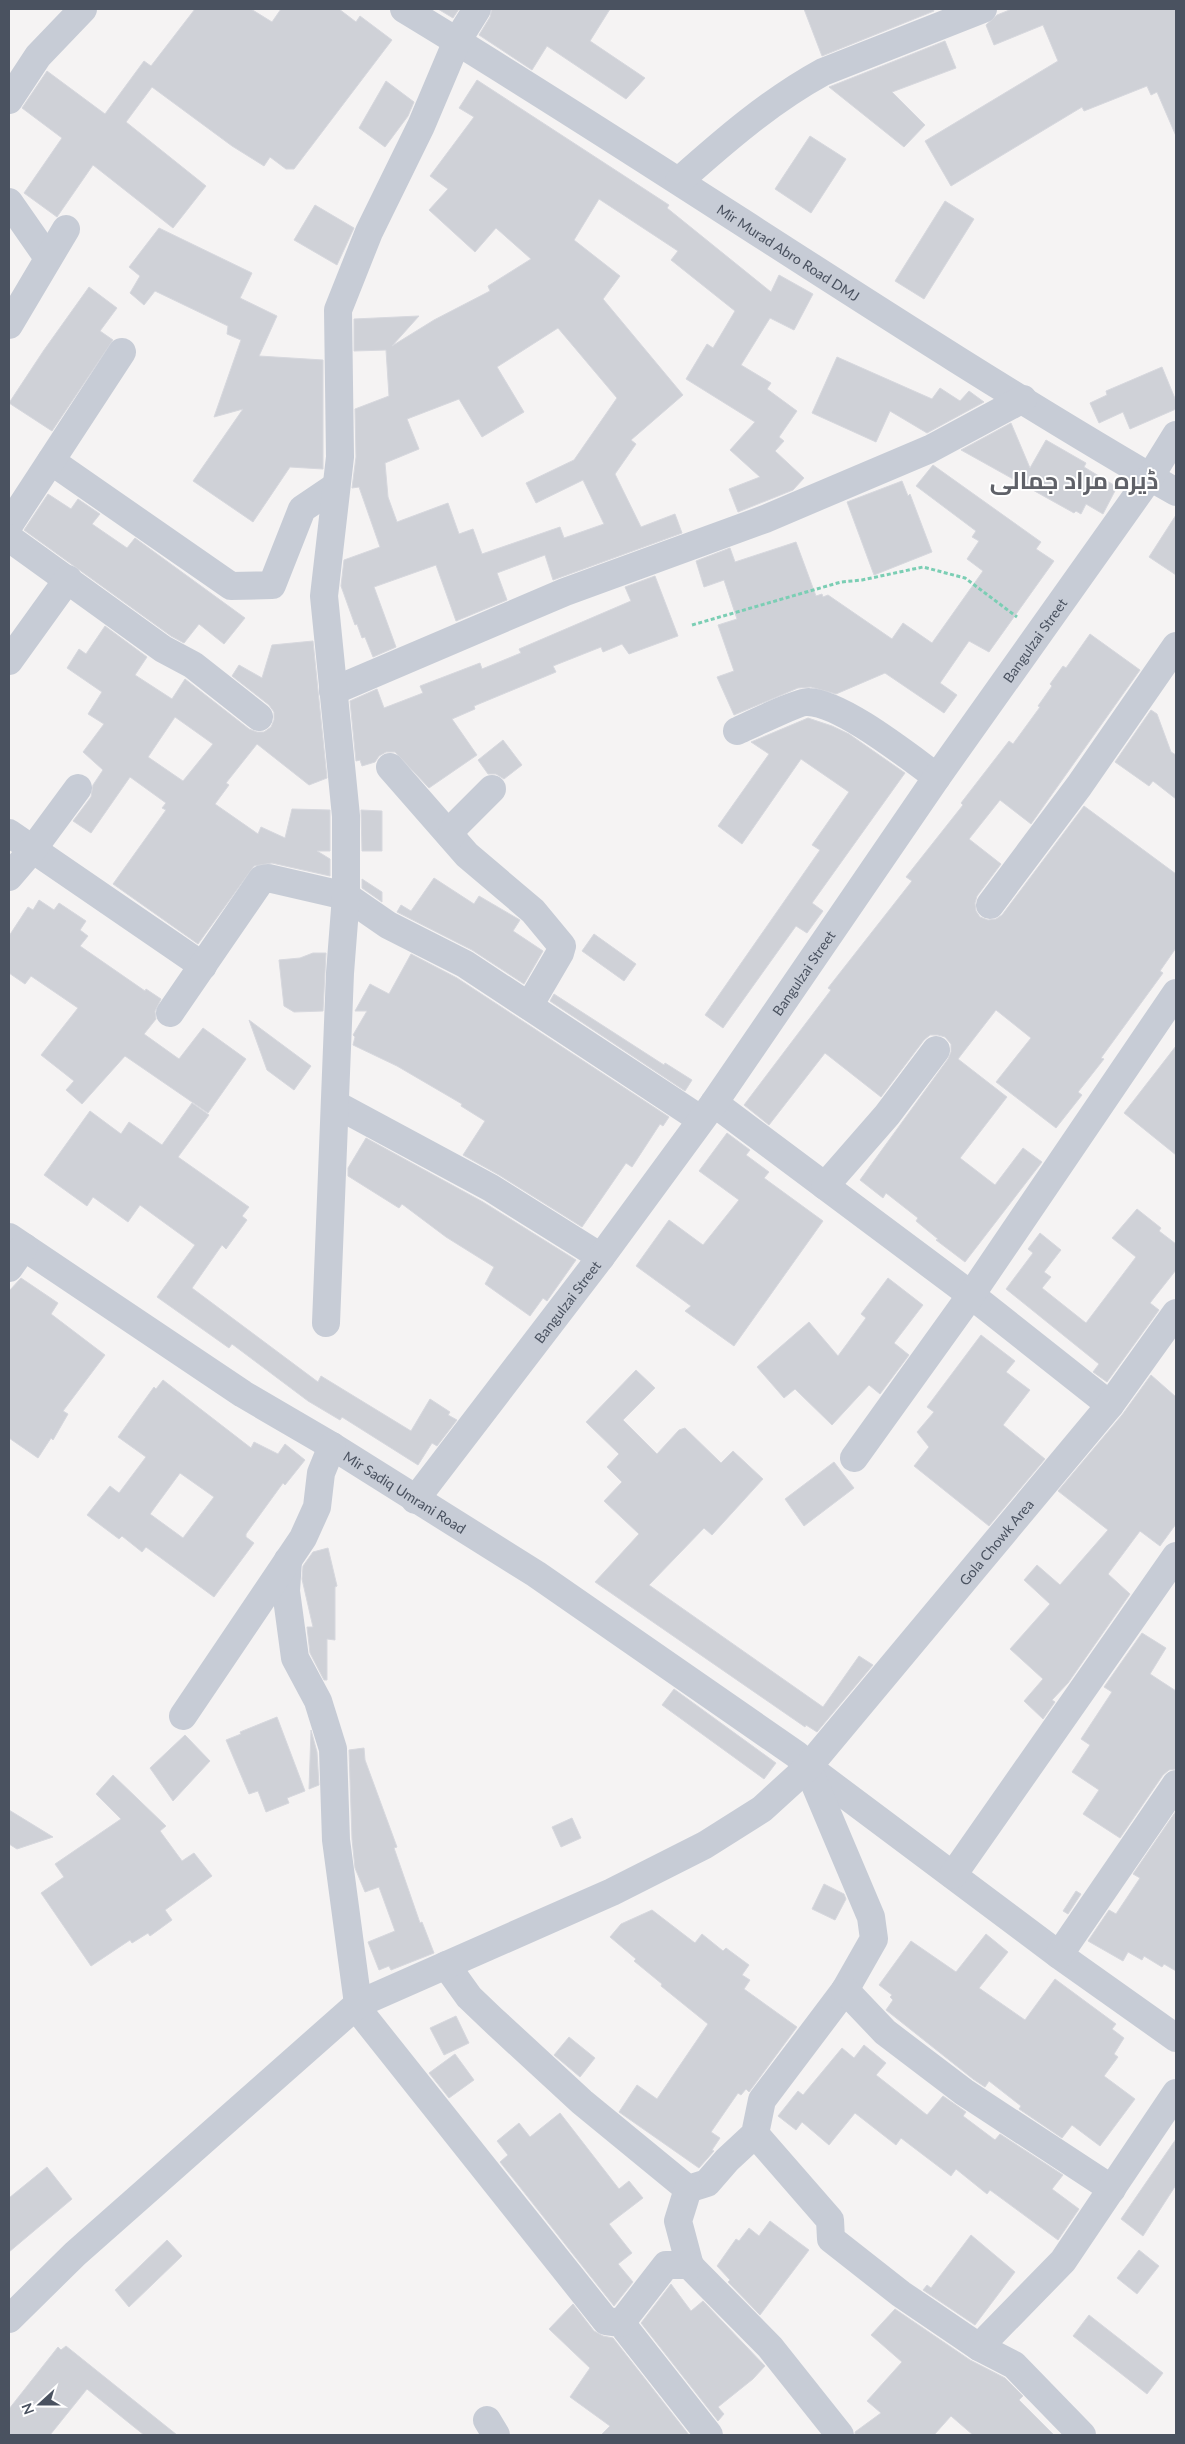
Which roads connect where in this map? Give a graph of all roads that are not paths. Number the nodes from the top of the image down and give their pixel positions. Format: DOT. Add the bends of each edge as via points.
graph roads {
  1 [pos="83,9"];
  2 [pos="404,9"];
  3 [pos="477,9"];
  4 [pos="983,9"];
  5 [pos="457,41"];
  6 [pos="9,100"];
  7 [pos="679,181"];
  8 [pos="9,202"];
  9 [pos="66,229"];
  10 [pos="48,258"];
  11 [pos="9,325"];
  12 [pos="122,352"];
  13 [pos="1024,399"];
  14 [pos="1176,434"];
  15 [pos="51,461"];
  16 [pos="1150,477"];
  17 [pos="336,486"];
  18 [pos="1176,492"];
  19 [pos="10,523"];
  20 [pos="68,579"];
  21 [pos="1176,646"];
  22 [pos="9,661"];
  23 [pos="333,690"];
  24 [pos="259,717"];
  25 [pos="737,731"];
  26 [pos="390,767"];
  27 [pos="937,777"];
  28 [pos="78,788"];
  29 [pos="492,789"];
  30 [pos="9,833"];
  31 [pos="450,836"];
  32 [pos="34,849"];
  33 [pos="9,877"];
  34 [pos="346,896"];
  35 [pos="990,905"];
  36 [pos="204,966"];
  37 [pos="1176,993"];
  38 [pos="529,1006"];
  39 [pos="170,1013"];
  40 [pos="936,1050"];
  41 [pos="335,1104"];
  42 [pos="707,1111"];
  43 [pos="825,1186"];
  44 [pos="14,1250"];
  45 [pos="601,1257"];
  46 [pos="972,1295"];
  47 [pos="1176,1313"];
  48 [pos="326,1323"];
  49 [pos="1110,1405"];
  50 [pos="332,1446"];
  51 [pos="854,1458"];
  52 [pos="414,1500"];
  53 [pos="1176,1556"];
  54 [pos="288,1560"];
  55 [pos="183,1716"];
  56 [pos="802,1761"];
  57 [pos="1176,1784"];
  58 [pos="953,1875"];
  59 [pos="1059,1955"];
  60 [pos="446,1965"];
  61 [pos="845,1990"];
  62 [pos="357,2005"];
  63 [pos="1176,2038"];
  64 [pos="1176,2093"];
  65 [pos="754,2134"];
  66 [pos="688,2189"];
  67 [pos="1112,2189"];
  68 [pos="690,2265"];
  69 [pos="9,2319"];
  70 [pos="621,2323"];
  71 [pos="979,2347"];
  72 [pos="709,2435"];
  73 [pos="840,2435"];
  74 [pos="1082,2435"];
  1 -- 6 [label="street" via="38,56"];
  2 -- 5 [label="street, Mir Murad Abro Road DMJ"];
  3 -- 5 [label="street"];
  4 -- 7 [label="street" via="824,72 804,83 766,108"];
  5 -- 7 [label="street, Mir Murad Abro Road DMJ"];
  5 -- 17 [label="street" via="421,126 369,232 338,310 340,457"];
  7 -- 13 [label="street, Mir Murad Abro Road DMJ" via="854,295"];
  8 -- 10 [label="street"];
  9 -- 10 [label="street"];
  10 -- 11 [label="street"];
  12 -- 15 [label="street"];
  13 -- 16 [label="street, Mir Murad Abro Road DMJ"];
  13 -- 23 [label="street" via="930,449 765,518 565,592"];
  14 -- 16 [label="street, Bangulzai Street"];
  15 -- 17 [label="street" via="231,586 272,585 302,509"];
  15 -- 19 [label="street"];
  16 -- 18 [label="street, Mir Murad Abro Road DMJ"];
  16 -- 27 [label="street, Bangulzai Street"];
  17 -- 23 [label="street" via="324,596"];
  19 -- 20 [label="street"];
  20 -- 22 [label="street"];
  20 -- 24 [label="street" via="164,649 193,665"];
  21 -- 35 [label="street" via="1079,786"];
  23 -- 34 [label="street" via="346,816"];
  25 -- 27 [label="street" via="807,701 859,722"];
  26 -- 31 [label="street"];
  27 -- 42 [label="street, Bangulzai Street"];
  28 -- 32 [label="street"];
  29 -- 31 [label="street" via="456,825"];
  30 -- 32 [label="street"];
  31 -- 38 [label="street" via="466,855 534,911 562,946"];
  32 -- 33 [label="street"];
  32 -- 36 [label="street"];
  34 -- 36 [label="street" via="262,879"];
  34 -- 38 [label="street" via="388,925 464,964"];
  34 -- 41 [label="street"];
  36 -- 39 [label="street"];
  37 -- 46 [label="street"];
  38 -- 42 [label="street"];
  40 -- 43 [label="street" via="887,1115"];
  41 -- 45 [label="street" via="491,1188"];
  41 -- 48 [label="street"];
  42 -- 43 [label="street"];
  42 -- 45 [label="street, Bangulzai Street"];
  43 -- 46 [label="street"];
  44 -- 50 [label="street, Mir Sadiq Umrani Road"];
  45 -- 52 [label="street, Bangulzai Street"];
  46 -- 49 [label="street"];
  46 -- 51 [label="street"];
  47 -- 49 [label="street, Gola Chowk Area"];
  49 -- 56 [label="street, Gola Chowk Area"];
  50 -- 52 [label="street, Mir Sadiq Umrani Road"];
  50 -- 54 [label="street" via="320,1473 317,1507 303,1538"];
  52 -- 56 [label="street, Mir Sadiq Umrani Road" via="536,1574"];
  53 -- 58 [label="street"];
  54 -- 55 [label="street"];
  54 -- 62 [label="street" via="286,1591 294,1658 318,1701 333,1749 336,1840"];
  56 -- 58 [label="street, Mir Sadiq Umrani Road"];
  56 -- 60 [label="street, Gola Chowk Area" via="762,1809 705,1845 612,1892"];
  56 -- 61 [label="street" via="871,1917 874,1938"];
  57 -- 59 [label="street"];
  58 -- 59 [label="street, Mir Sadiq Umrani Road"];
  59 -- 63 [label="street, Mir Sadiq Umrani Road"];
  60 -- 62 [label="street, Gola Chowk Area"];
  60 -- 66 [label="street" via="469,1997 512,2038 582,2102"];
  61 -- 65 [label="street" via="762,2100"];
  61 -- 67 [label="street" via="885,2032 964,2092"];
  62 -- 69 [label="street, Gola Chowk Area" via="75,2254"];
  62 -- 70 [label="street" via="606,2321"];
  64 -- 67 [label="street"];
  65 -- 66 [label="street" via="707,2183"];
  65 -- 71 [label="street" via="830,2220 831,2239 900,2294"];
  66 -- 68 [label="street" via="678,2221"];
  67 -- 71 [label="street" via="1063,2260"];
  68 -- 70 [label="street" via="666,2264"];
  68 -- 73 [label="street" via="770,2347"];
  70 -- 72 [label="street"];
  71 -- 74 [label="street" via="1014,2365"];
}
